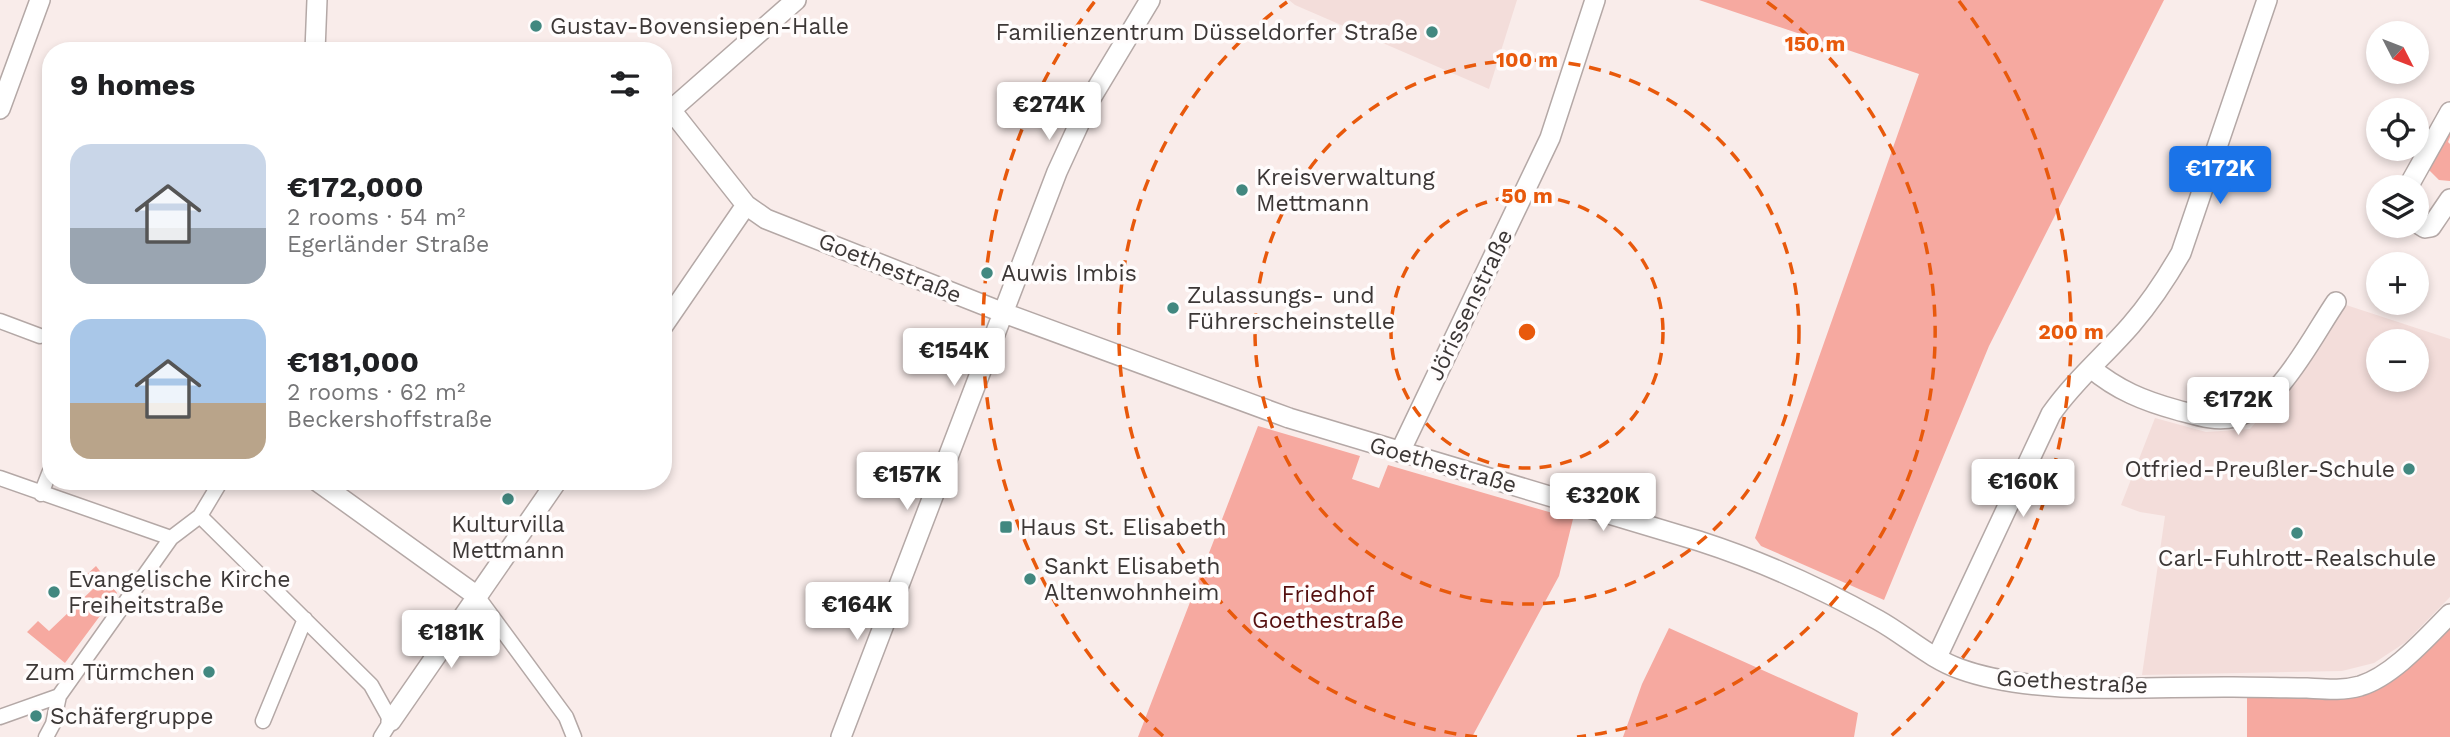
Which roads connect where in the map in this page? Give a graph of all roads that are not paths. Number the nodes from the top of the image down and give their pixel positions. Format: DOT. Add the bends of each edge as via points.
graph roads {
  1 [pos="40,0"];
  2 [pos="317,0"];
  3 [pos="796,0"];
  4 [pos="1150,0"];
  5 [pos="1595,0"];
  6 [pos="2267,0"];
  7 [pos="315,42"];
  8 [pos="0,109"];
  9 [pos="672,109"];
  10 [pos="2450,112"];
  11 [pos="672,119"];
  12 [pos="2415,175"];
  13 [pos="2450,199"];
  14 [pos="746,205"];
  15 [pos="2429,227"];
  16 [pos="2336,302"];
  17 [pos="672,313"];
  18 [pos="1004,313"];
  19 [pos="0,321"];
  20 [pos="40,336"];
  21 [pos="2091,368"];
  22 [pos="1400,452"];
  23 [pos="3,478"];
  24 [pos="43,490"];
  25 [pos="216,490"];
  26 [pos="330,490"];
  27 [pos="551,490"];
  28 [pos="41,494"];
  29 [pos="200,516"];
  30 [pos="171,538"];
  31 [pos="477,596"];
  32 [pos="2450,614"];
  33 [pos="305,618"];
  34 [pos="1937,657"];
  35 [pos="59,696"];
  36 [pos="0,717"];
  37 [pos="263,721"];
  38 [pos="386,729"];
  39 [pos="46,737"];
  40 [pos="573,737"];
  41 [pos="841,737"];
  1 -- 8 [label="street"];
  2 -- 7 [label="street"];
  3 -- 9 [label="street"];
  4 -- 18 [label="street" via="1086,110 1057,172"];
  5 -- 22 [label="street, Jörissenstraße" via="1550,138"];
  6 -- 21 [label="street" via="2181,253 2147,304"];
  10 -- 12 [label="street"];
  11 -- 14 [label="street, Goethestraße"];
  13 -- 15 [label="street"];
  14 -- 17 [label="street"];
  14 -- 18 [label="street, Goethestraße" via="766,219"];
  16 -- 21 [label="street" via="2277,388 2236,417 2210,418 2149,403 2118,389"];
  18 -- 22 [label="street, Goethestraße" via="1289,418"];
  18 -- 41 [label="street"];
  19 -- 20 [label="street"];
  21 -- 34 [label="street" via="2051,414"];
  22 -- 34 [label="street, Goethestraße" via="1758,562 1872,617"];
  23 -- 28 [label="street"];
  24 -- 28 [label="street"];
  25 -- 29 [label="street"];
  26 -- 31 [label="street"];
  27 -- 31 [label="street"];
  28 -- 30 [label="street"];
  29 -- 30 [label="street"];
  29 -- 33 [label="street"];
  30 -- 35 [label="street" via="95,634"];
  31 -- 38 [label="street"];
  31 -- 40 [label="street" via="566,717"];
  32 -- 34 [label="street, Goethestraße" via="2388,671 2345,690 2024,684 1981,676"];
  33 -- 37 [label="street"];
  33 -- 38 [label="street" via="371,685"];
  35 -- 36 [label="street"];
  35 -- 39 [label="street"];
}
